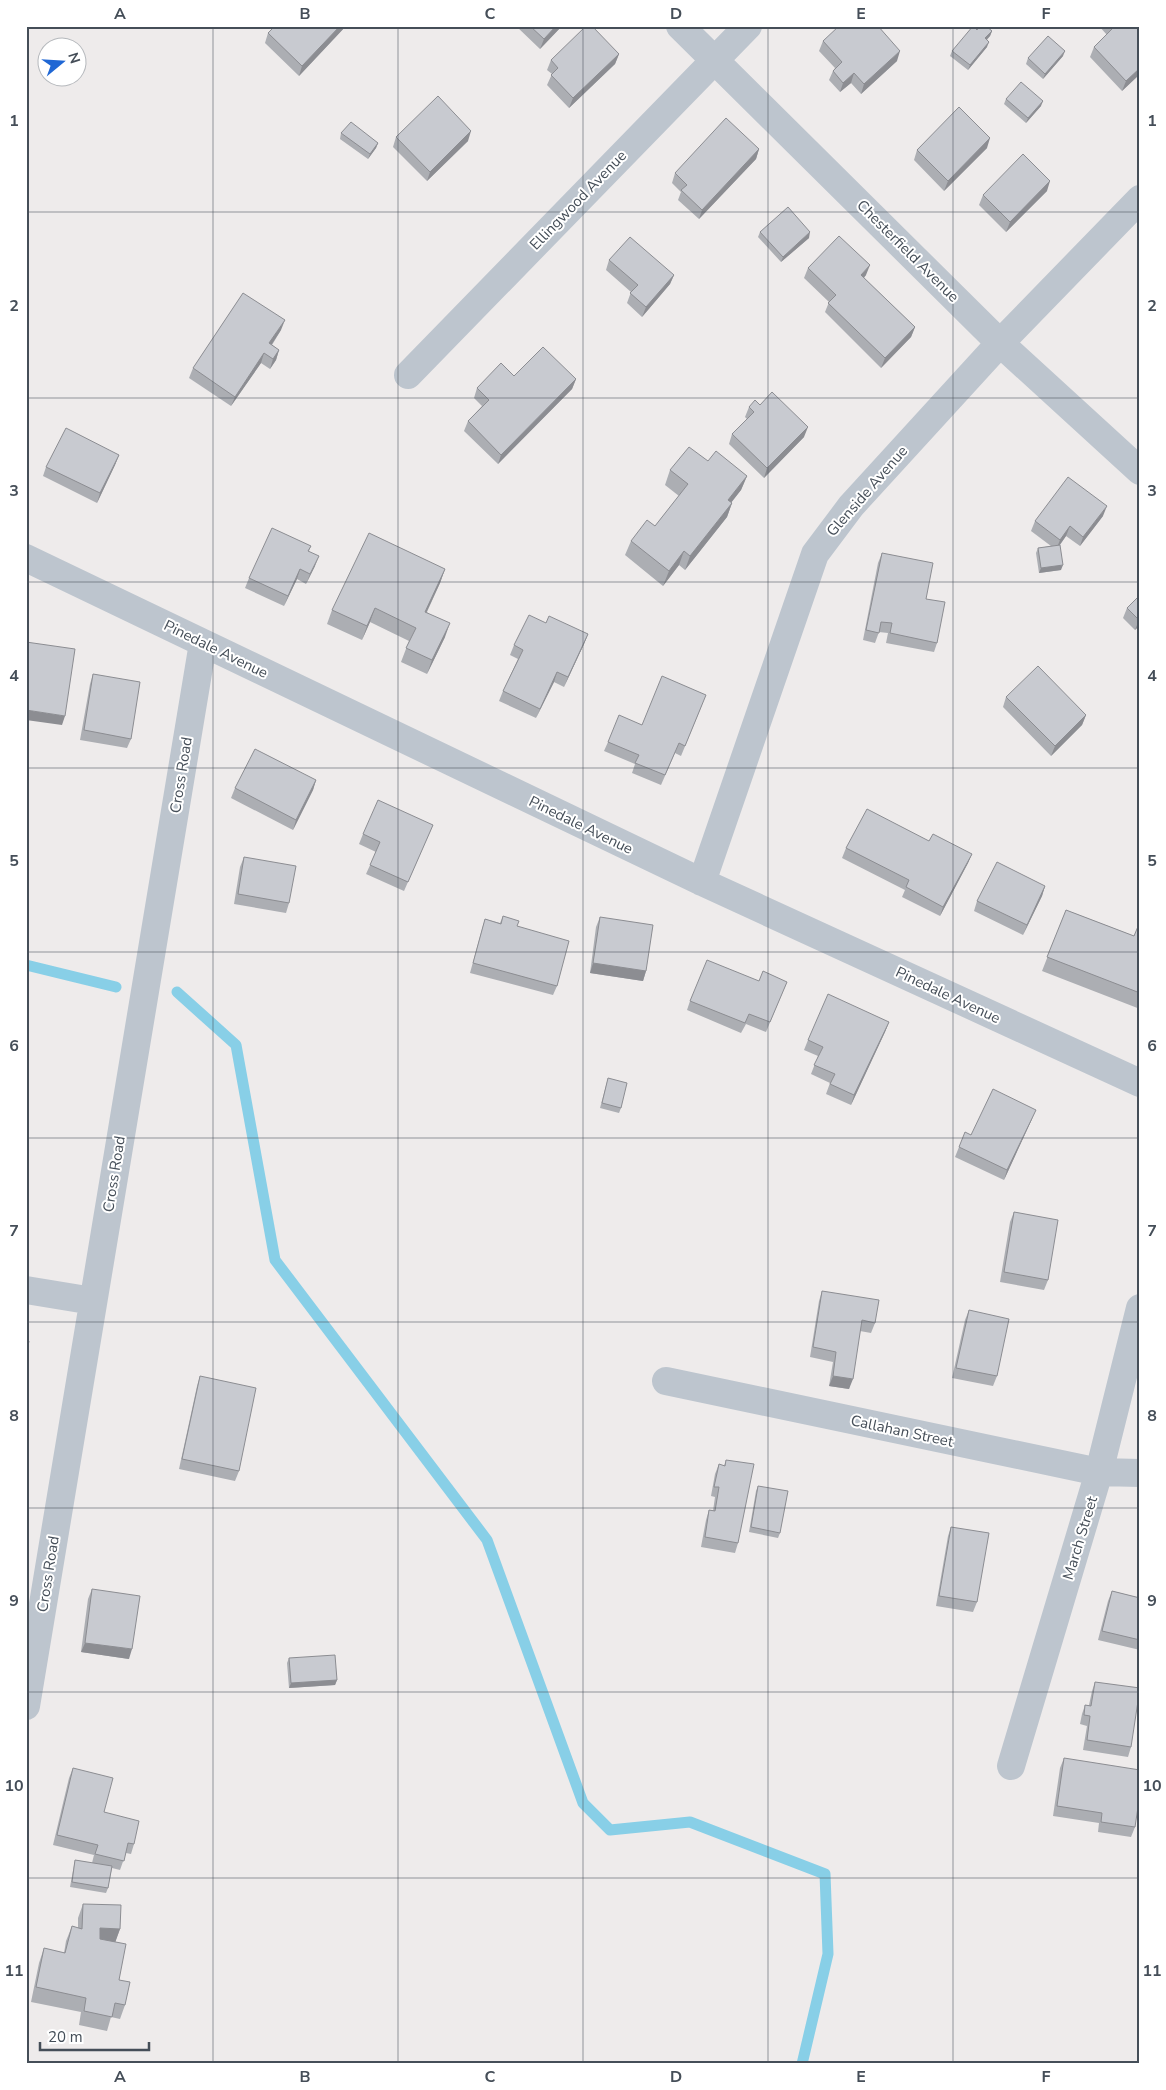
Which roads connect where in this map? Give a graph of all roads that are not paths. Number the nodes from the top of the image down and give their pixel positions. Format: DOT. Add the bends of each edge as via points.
graph roads {
  1 [pos="680,26"];
  2 [pos="748,26"];
  3 [pos="715,60"];
  4 [pos="1140,199"];
  5 [pos="1000,343"];
  6 [pos="408,375"];
  7 [pos="1140,471"];
  8 [pos="26,558"];
  9 [pos="203,643"];
  10 [pos="702,882"];
  11 [pos="1140,1083"];
  12 [pos="26,1290"];
  13 [pos="93,1301"];
  14 [pos="1140,1308"];
  15 [pos="666,1381"];
  16 [pos="1099,1472"];
  17 [pos="1140,1473"];
  18 [pos="27,1701"];
  19 [pos="1011,1766"];
  1 -- 3 [label="street, Chesterfield Avenue"];
  2 -- 3 [label="street, Ellingwood Avenue"];
  3 -- 5 [label="street, Chesterfield Avenue"];
  3 -- 6 [label="street, Ellingwood Avenue"];
  4 -- 5 [label="street, Glenside Avenue"];
  5 -- 7 [label="street, Chesterfield Avenue"];
  5 -- 10 [label="street, Glenside Avenue" via="850,506 815,554"];
  8 -- 9 [label="street, Pinedale Avenue"];
  9 -- 10 [label="street, Pinedale Avenue"];
  9 -- 13 [label="street, Cross Road"];
  10 -- 11 [label="street, Pinedale Avenue"];
  12 -- 13 [label="street"];
  13 -- 18 [label="street, Cross Road"];
  14 -- 16 [label="street, March Street"];
  15 -- 16 [label="street, Callahan Street"];
  16 -- 17 [label="street, Callahan Street"];
  16 -- 19 [label="street, March Street"];
}
